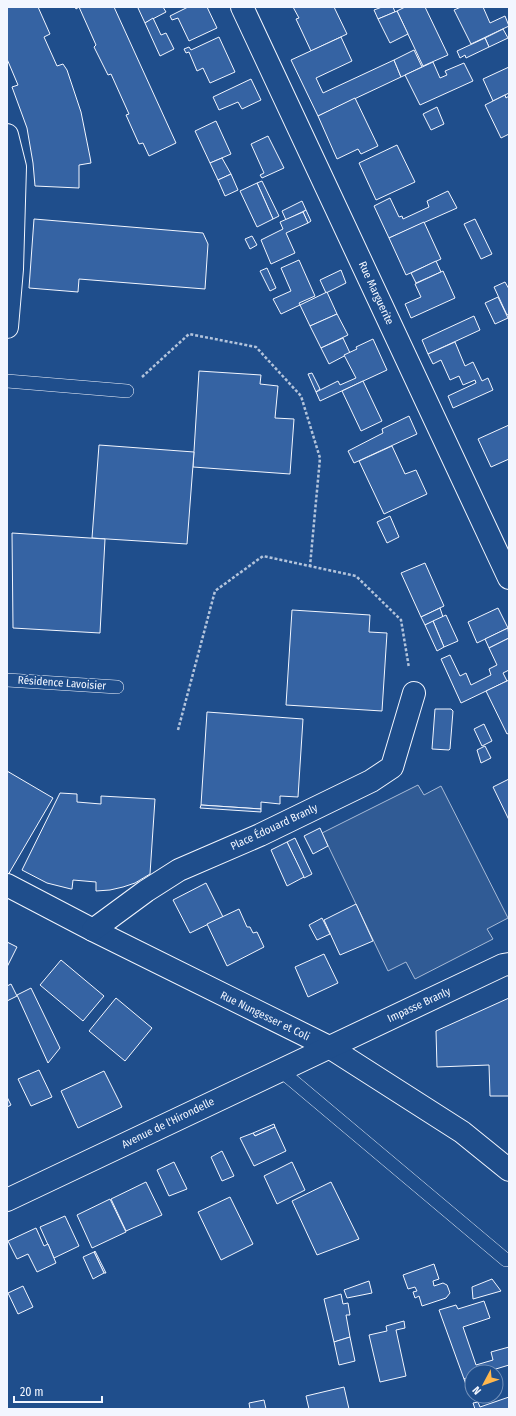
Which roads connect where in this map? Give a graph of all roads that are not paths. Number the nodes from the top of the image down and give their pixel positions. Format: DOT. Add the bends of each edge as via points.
graph roads {
  1 [pos="242,7"];
  2 [pos="7,134"];
  3 [pos="7,327"];
  4 [pos="7,380"];
  5 [pos="127,391"];
  6 [pos="509,578"];
  7 [pos="7,680"];
  8 [pos="117,687"];
  9 [pos="414,693"];
  10 [pos="7,884"];
  11 [pos="93,930"];
  12 [pos="509,964"];
  13 [pos="329,1047"];
  14 [pos="280,1070"];
  15 [pos="509,1170"];
  16 [pos="7,1200"];
  17 [pos="509,1259"];
  1 -- 6 [label="street, Rue Marguerite"];
  2 -- 3 [label="street" via="15,167 12,269"];
  4 -- 5 [label="lane"];
  7 -- 8 [label="lane, Résidence Lavoisier"];
  9 -- 11 [label="street, Place Édouard Branly" via="392,767 371,781 260,835 179,870"];
  10 -- 11 [label="street, Rue Nungesser et Coli"];
  11 -- 13 [label="street, Rue Nungesser et Coli"];
  12 -- 13 [label="street, Impasse Branly"];
  13 -- 14 [label="street, Avenue de l'Hirondelle"];
  13 -- 15 [label="street, Rue Nungesser et Coli" via="462,1132"];
  14 -- 16 [label="street, Avenue de l'Hirondelle"];
  14 -- 17 [label="lane" via="506,1260"];
}
